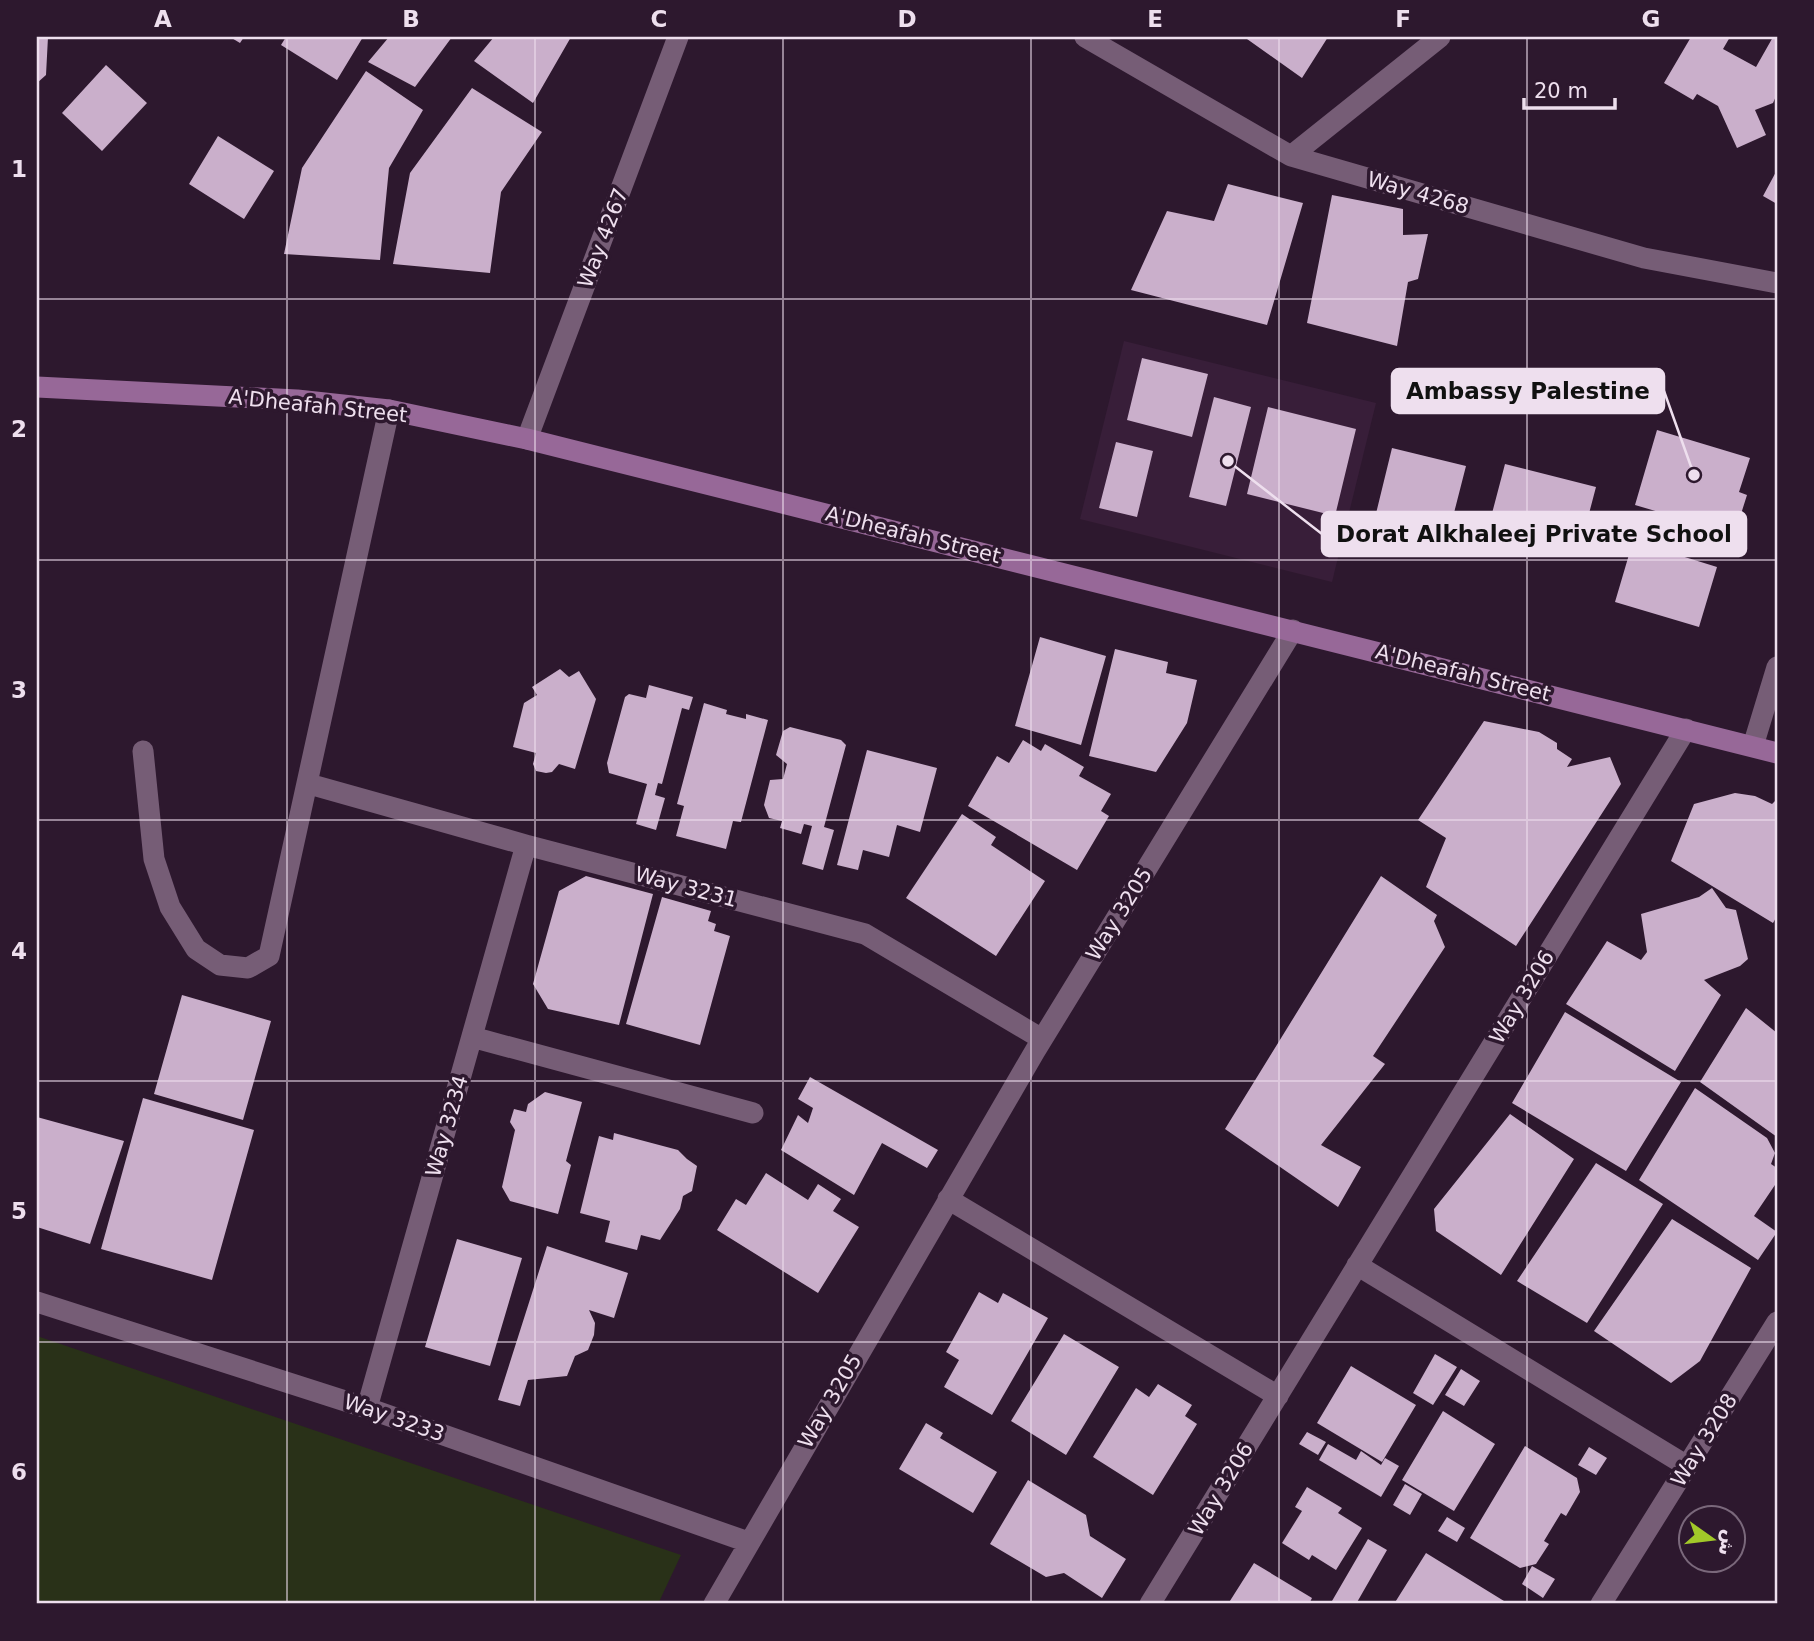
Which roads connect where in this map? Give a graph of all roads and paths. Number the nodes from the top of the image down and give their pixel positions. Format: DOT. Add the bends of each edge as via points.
graph roads {
  1 [pos="678,37"];
  2 [pos="1084,37"];
  3 [pos="1440,37"];
  4 [pos="1291,156"];
  5 [pos="1777,284"];
  6 [pos="37,387"];
  7 [pos="389,410"];
  8 [pos="527,439"];
  9 [pos="1293,630"];
  10 [pos="1777,667"];
  11 [pos="1686,729"];
  12 [pos="1753,746"];
  13 [pos="143,751"];
  14 [pos="1777,752"];
  15 [pos="309,784"];
  16 [pos="526,845"];
  17 [pos="472,1037"];
  18 [pos="1042,1039"];
  19 [pos="753,1113"];
  20 [pos="948,1199"];
  21 [pos="1357,1265"];
  22 [pos="37,1302"];
  23 [pos="1777,1322"];
  24 [pos="1278,1396"];
  25 [pos="367,1408"];
  26 [pos="1687,1466"];
  27 [pos="748,1542"];
  28 [pos="1611,1601"];
  29 [pos="714,1604"];
  30 [pos="1150,1604"];
  1 -- 8 [label="street, Way 4267"];
  2 -- 4 [label="street, Way 4268"];
  3 -- 4 [label="street"];
  4 -- 5 [label="street, Way 4268" via="1644,258"];
  6 -- 7 [label="street, A'Dheafah Street" via="297,400"];
  7 -- 8 [label="street, A'Dheafah Street"];
  7 -- 15 [label="street"];
  8 -- 9 [label="street, A'Dheafah Street"];
  9 -- 11 [label="street, A'Dheafah Street"];
  9 -- 18 [label="street, Way 3205"];
  10 -- 12 [label="street"];
  11 -- 12 [label="street, A'Dheafah Street"];
  11 -- 21 [label="street, Way 3206"];
  12 -- 14 [label="street, A'Dheafah Street"];
  13 -- 15 [label="street" via="154,859 170,907 195,949 219,965 248,968 270,956"];
  15 -- 16 [label="street, Way 3231"];
  16 -- 17 [label="street, Way 3234"];
  16 -- 18 [label="street, Way 3231" via="865,934"];
  17 -- 19 [label="street"];
  17 -- 25 [label="street, Way 3234"];
  18 -- 20 [label="street, Way 3205"];
  20 -- 24 [label="street"];
  20 -- 27 [label="street, Way 3205"];
  21 -- 24 [label="street, Way 3206"];
  21 -- 26 [label="street"];
  22 -- 25 [label="street, Way 3233"];
  23 -- 26 [label="street, Way 3208"];
  24 -- 30 [label="street, Way 3206"];
  25 -- 27 [label="street, Way 3233"];
  26 -- 28 [label="street, Way 3208"];
  27 -- 29 [label="street, Way 3205"];
}
